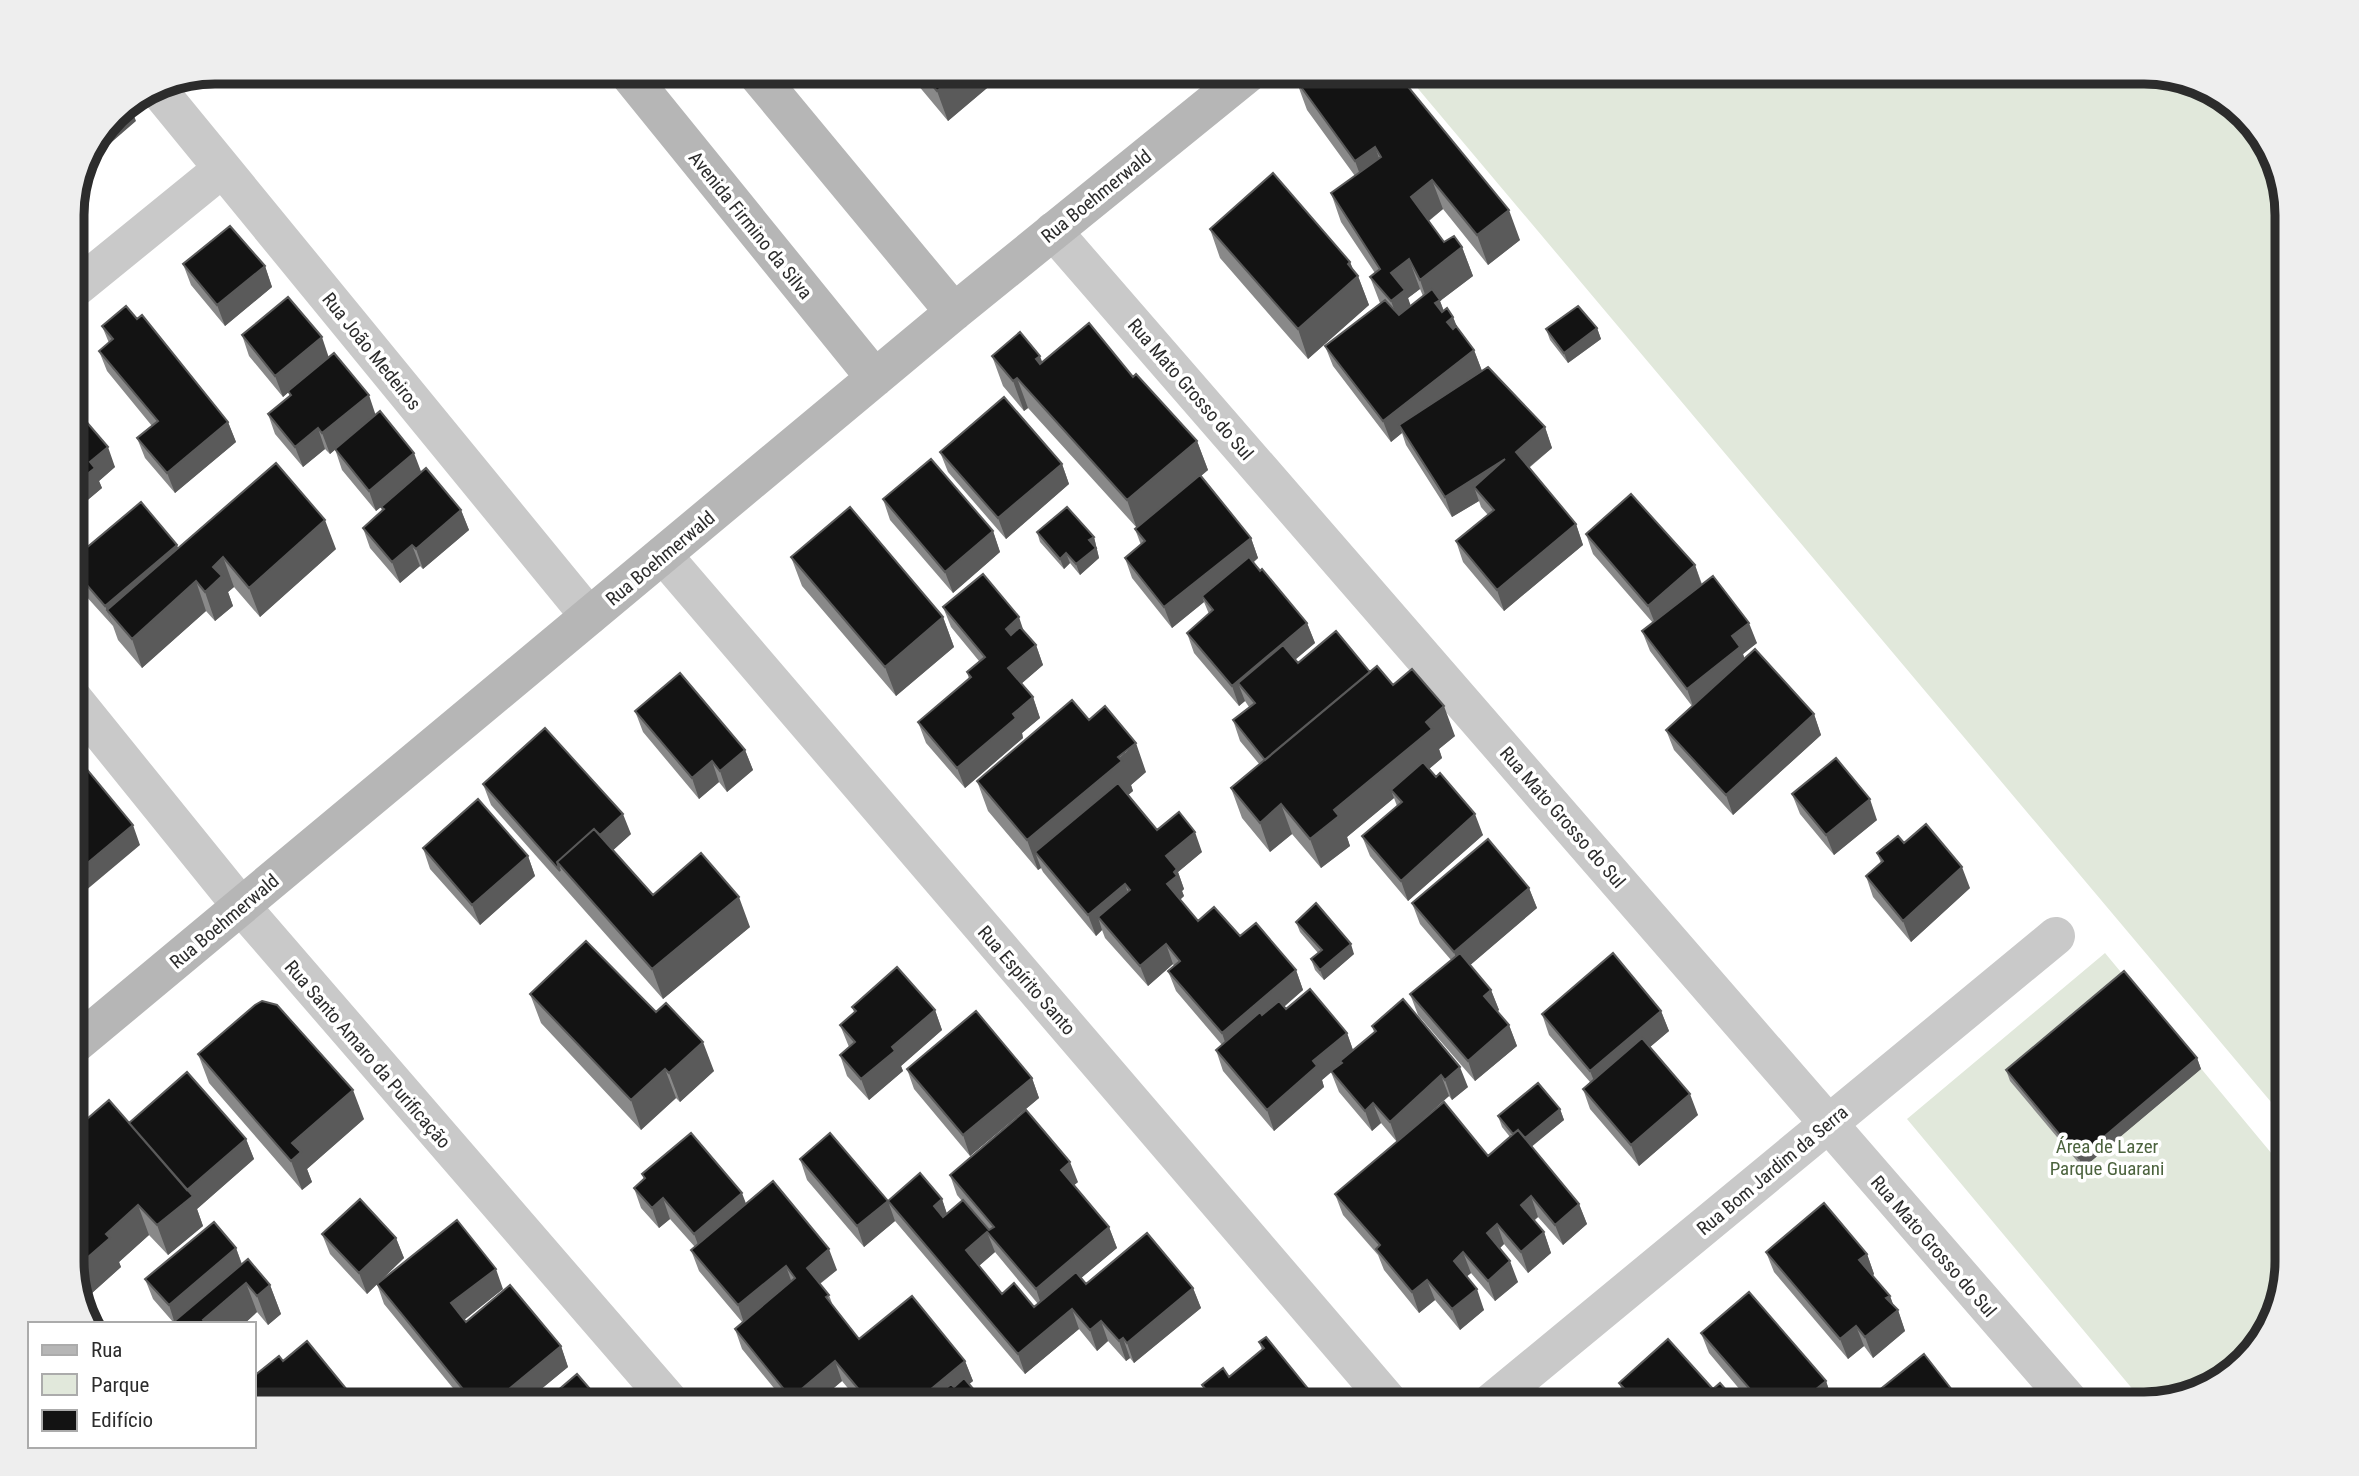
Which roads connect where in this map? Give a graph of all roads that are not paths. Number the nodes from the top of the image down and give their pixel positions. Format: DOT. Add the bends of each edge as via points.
graph roads {
  1 [pos="636,84"];
  2 [pos="765,84"];
  3 [pos="1235,84"];
  4 [pos="162,95"];
  5 [pos="222,169"];
  6 [pos="1053,231"];
  7 [pos="84,281"];
  8 [pos="954,312"];
  9 [pos="875,378"];
  10 [pos="663,555"];
  11 [pos="589,616"];
  12 [pos="84,712"];
  13 [pos="241,906"];
  14 [pos="2056,936"];
  15 [pos="84,1037"];
  16 [pos="1828,1123"];
  17 [pos="662,1392"];
  18 [pos="1381,1392"];
  19 [pos="1503,1392"];
  20 [pos="2062,1392"];
  1 -- 9 [label="main road, Avenida Firmino da Silva"];
  2 -- 8 [label="main road"];
  3 -- 6 [label="main road, Rua Boehmerwald"];
  4 -- 5 [label="street, Rua João Medeiros"];
  5 -- 7 [label="street"];
  5 -- 11 [label="street, Rua João Medeiros"];
  6 -- 8 [label="main road, Rua Boehmerwald"];
  6 -- 16 [label="street, Rua Mato Grosso do Sul"];
  8 -- 9 [label="main road, Rua Boehmerwald"];
  9 -- 10 [label="main road, Rua Boehmerwald"];
  10 -- 11 [label="main road, Rua Boehmerwald"];
  10 -- 18 [label="street, Rua Espírito Santo"];
  11 -- 13 [label="main road, Rua Boehmerwald"];
  12 -- 13 [label="street, Rua Santo Amaro da Purificação"];
  13 -- 15 [label="main road, Rua Boehmerwald"];
  13 -- 17 [label="street, Rua Santo Amaro da Purificação"];
  14 -- 16 [label="street, Rua Bom Jardim da Serra"];
  16 -- 19 [label="street, Rua Bom Jardim da Serra"];
  16 -- 20 [label="street, Rua Mato Grosso do Sul"];
}
